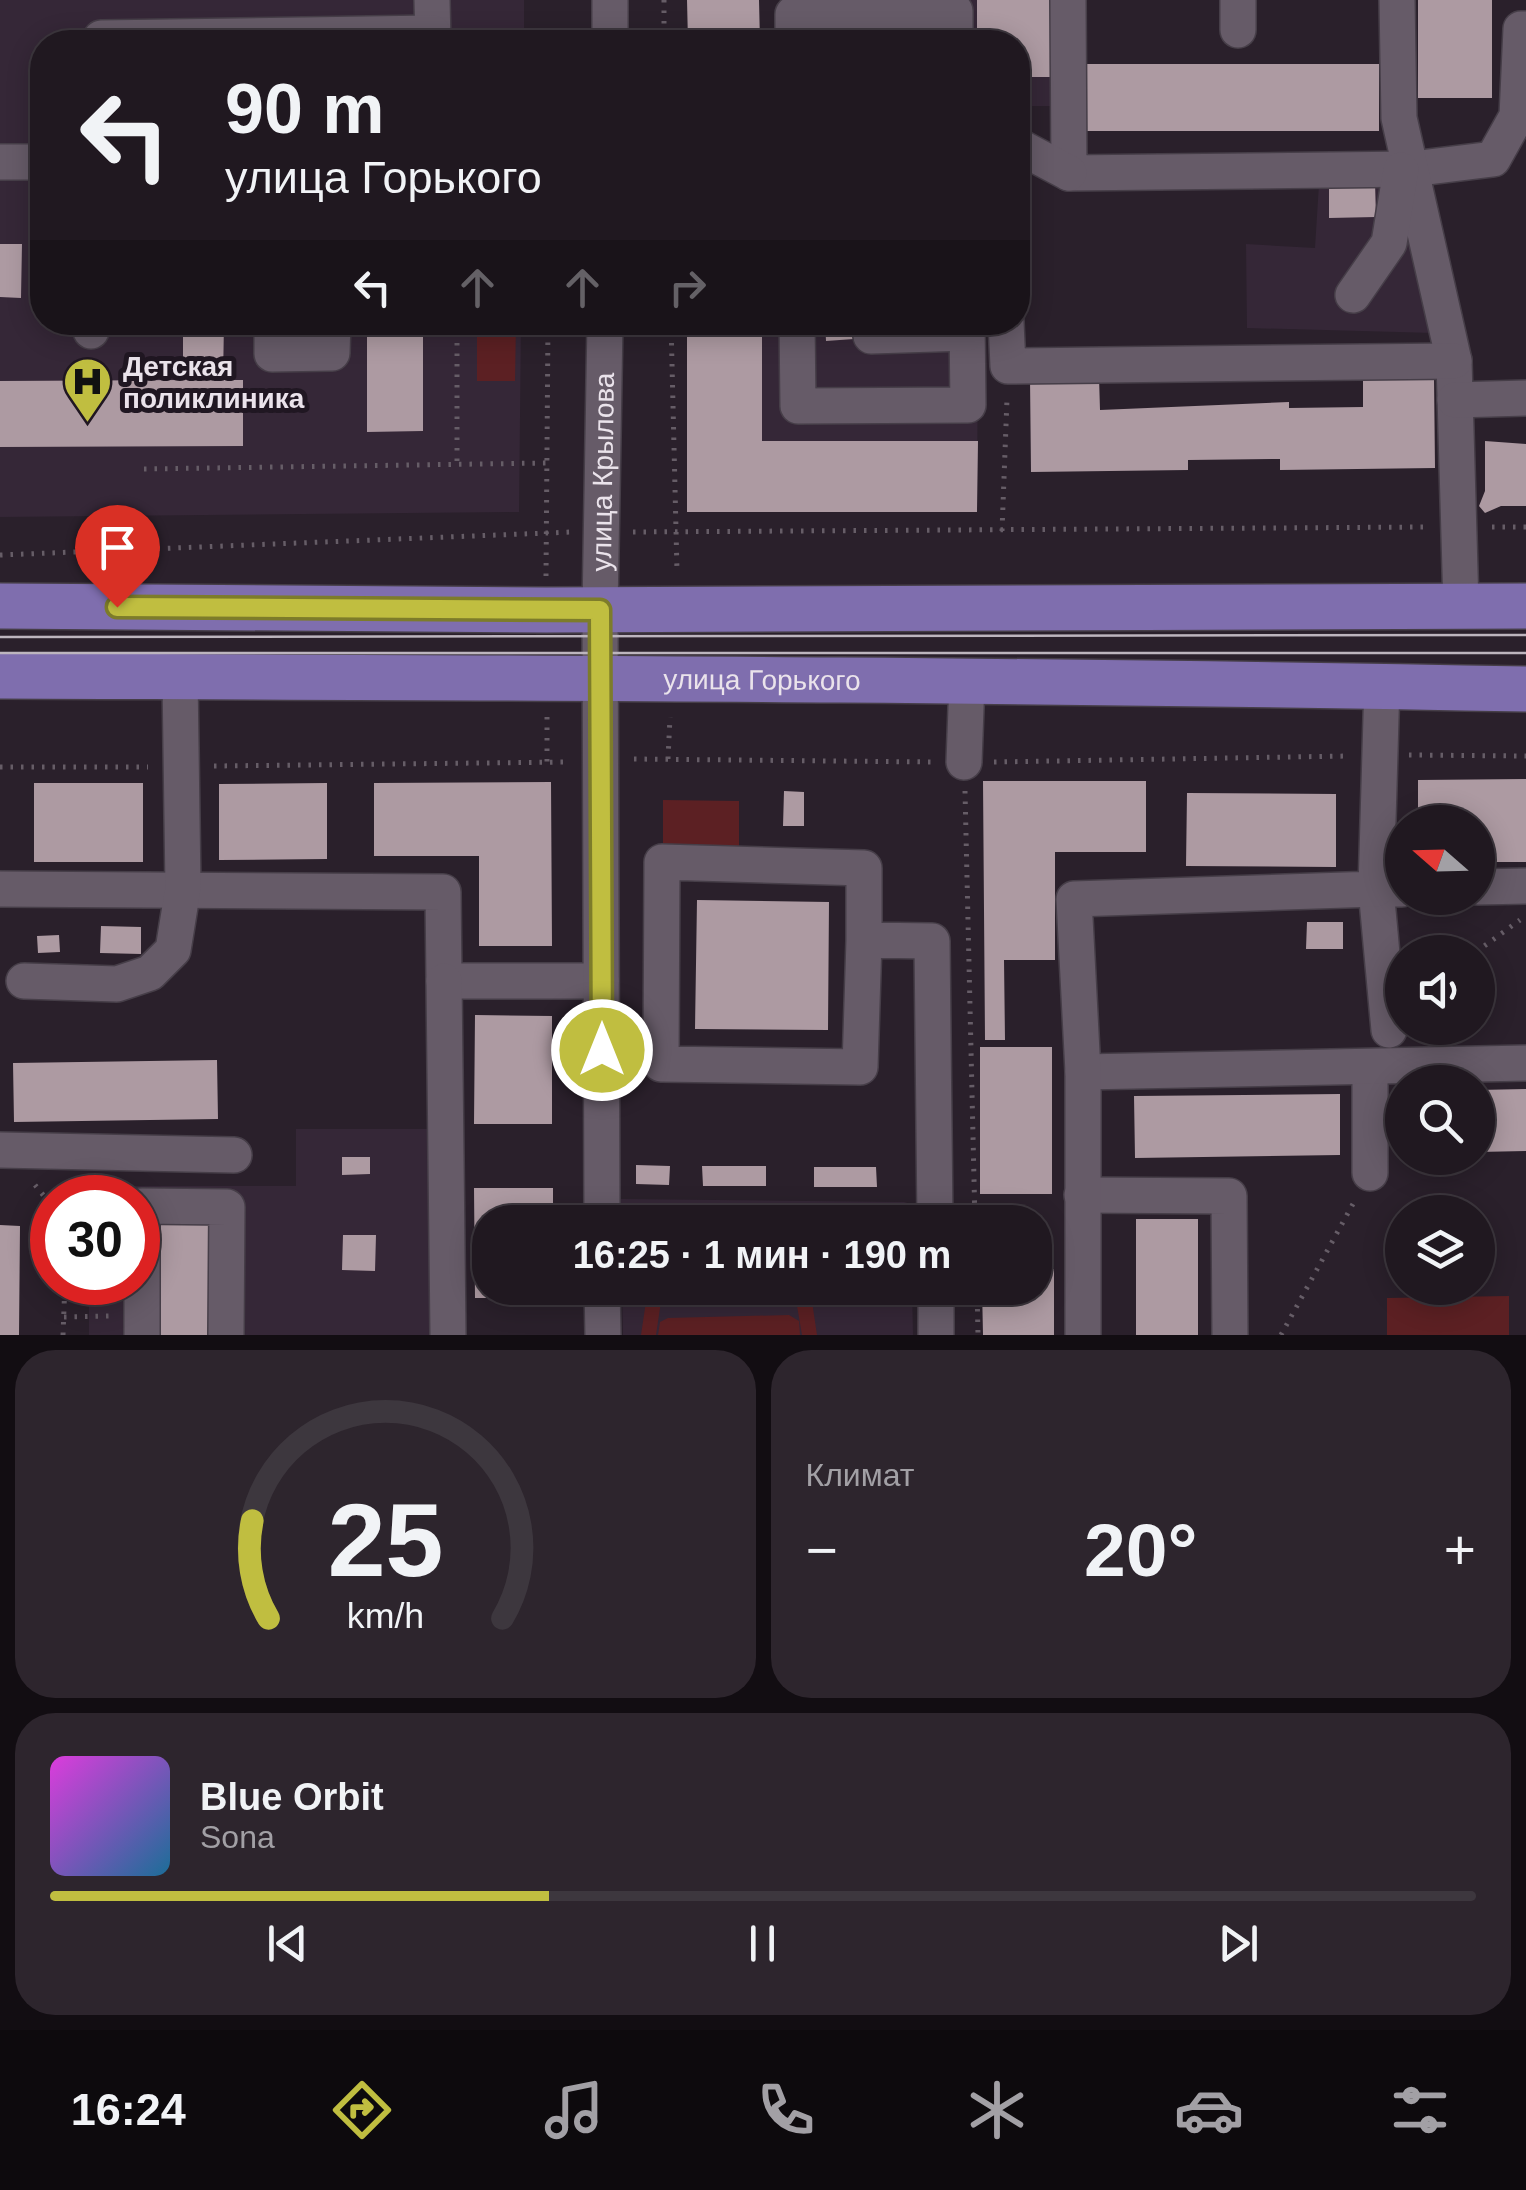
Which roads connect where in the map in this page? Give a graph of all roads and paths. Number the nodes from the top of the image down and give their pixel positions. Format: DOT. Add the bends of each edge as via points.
graph roads {
  1 [pos="610,0"];
  2 [pos="664,0"];
  3 [pos="1068,0"];
  4 [pos="1397,0"];
  5 [pos="433,25"];
  6 [pos="1526,29"];
  7 [pos="398,30"];
  8 [pos="610,30"];
  9 [pos="664,30"];
  10 [pos="793,30"];
  11 [pos="955,30"];
  12 [pos="1030,152"];
  13 [pos="0,162"];
  14 [pos="30,162"];
  15 [pos="1406,169"];
  16 [pos="1070,174"];
  17 [pos="1353,295"];
  18 [pos="272,335"];
  19 [pos="333,335"];
  20 [pos="456,335"];
  21 [pos="548,335"];
  22 [pos="605,335"];
  23 [pos="671,335"];
  24 [pos="797,335"];
  25 [pos="967,335"];
  26 [pos="1007,335"];
  27 [pos="1454,361"];
  28 [pos="1008,366"];
  29 [pos="1526,398"];
  30 [pos="1454,400"];
  31 [pos="546,463"];
  32 [pos="457,464"];
  33 [pos="144,469"];
  34 [pos="1526,526"];
  35 [pos="1460,527"];
  36 [pos="1002,530"];
  37 [pos="600,532"];
  38 [pos="545,533"];
  39 [pos="678,533"];
  40 [pos="0,555"];
  41 [pos="0,606"];
  42 [pos="1461,606"];
  43 [pos="1526,606"];
  44 [pos="999,607"];
  45 [pos="546,610"];
  46 [pos="600,610"];
  47 [pos="675,610"];
  48 [pos="0,676"];
  49 [pos="180,676"];
  50 [pos="546,677"];
  51 [pos="672,677"];
  52 [pos="600,678"];
  53 [pos="982,681"];
  54 [pos="1382,684"];
  55 [pos="1526,689"];
  56 [pos="1379,755"];
  57 [pos="1526,756"];
  58 [pos="602,758"];
  59 [pos="668,758"];
  60 [pos="964,762"];
  61 [pos="547,764"];
  62 [pos="182,766"];
  63 [pos="0,767"];
  64 [pos="1385,835"];
  65 [pos="1526,886"];
  66 [pos="1495,887"];
  67 [pos="183,888"];
  68 [pos="0,889"];
  69 [pos="1385,889"];
  70 [pos="1526,915"];
  71 [pos="1495,938"];
  72 [pos="864,940"];
  73 [pos="601,980"];
  74 [pos="24,981"];
  75 [pos="444,981"];
  76 [pos="1526,1064"];
  77 [pos="1370,1067"];
  78 [pos="1083,1072"];
  79 [pos="0,1150"];
  80 [pos="234,1155"];
  81 [pos="1370,1172"];
  82 [pos="1082,1195"];
  83 [pos="602,1205"];
  84 [pos="935,1205"];
  85 [pos="975,1205"];
  86 [pos="64,1305"];
  87 [pos="602,1305"];
  88 [pos="936,1305"];
  89 [pos="977,1305"];
  90 [pos="64,1316"];
  91 [pos="142,1325"];
  92 [pos="63,1335"];
  93 [pos="226,1335"];
  94 [pos="448,1335"];
  95 [pos="602,1335"];
  96 [pos="936,1335"];
  97 [pos="978,1335"];
  98 [pos="1084,1335"];
  99 [pos="1230,1335"];
  100 [pos="1280,1335"];
  1 -- 8 [label="street"];
  2 -- 9 [label="path"];
  3 -- 16 [label="street"];
  4 -- 15 [label="street"];
  5 -- 7 [label="street"];
  6 -- 15 [label="street" via="1520,29 1517,116 1492,159"];
  10 -- 11 [label="street" via="793,14 955,10"];
  12 -- 16 [label="street"];
  13 -- 14 [label="street"];
  15 -- 16 [label="street"];
  15 -- 17 [label="street" via="1390,243"];
  15 -- 27 [label="street"];
  18 -- 19 [label="street" via="272,354 332,353"];
  20 -- 32 [label="path"];
  21 -- 31 [label="path"];
  22 -- 37 [label="street, улица Крылова"];
  23 -- 39 [label="path"];
  24 -- 25 [label="street" via="798,406 968,405"];
  26 -- 28 [label="street"];
  27 -- 28 [label="street"];
  27 -- 30 [label="street"];
  28 -- 36 [label="path"];
  29 -- 30 [label="street"];
  30 -- 35 [label="street"];
  31 -- 32 [label="path"];
  31 -- 38 [label="path"];
  32 -- 33 [label="path"];
  34 -- 35 [label="path"];
  35 -- 36 [label="path"];
  35 -- 42 [label="street"];
  36 -- 39 [label="path"];
  37 -- 38 [label="path"];
  37 -- 39 [label="path"];
  37 -- 46 [label="street, улица Крылова"];
  38 -- 40 [label="path"];
  38 -- 45 [label="path"];
  39 -- 47 [label="path"];
  41 -- 45 [label="main road"];
  42 -- 43 [label="main road"];
  42 -- 44 [label="main road"];
  44 -- 47 [label="main road"];
  44 -- 53 [label="main road"];
  45 -- 46 [label="main road"];
  46 -- 47 [label="main road"];
  46 -- 52 [label="street, улица Крылова"];
  48 -- 49 [label="main road, улица Горького"];
  49 -- 50 [label="main road, улица Горького"];
  49 -- 62 [label="street"];
  50 -- 52 [label="main road, улица Горького"];
  50 -- 61 [label="path"];
  51 -- 52 [label="main road, улица Горького"];
  51 -- 53 [label="main road, улица Горького"];
  51 -- 59 [label="path"];
  52 -- 58 [label="street, улица Крылова"];
  53 -- 54 [label="main road, улица Горького"];
  53 -- 60 [label="street"];
  54 -- 55 [label="main road, улица Горького"];
  54 -- 56 [label="street"];
  56 -- 57 [label="path"];
  56 -- 60 [label="path"];
  56 -- 64 [label="street"];
  58 -- 59 [label="path"];
  58 -- 61 [label="path"];
  58 -- 73 [label="street, улица Крылова"];
  59 -- 60 [label="path"];
  60 -- 85 [label="path"];
  61 -- 62 [label="path"];
  62 -- 63 [label="path"];
  62 -- 67 [label="street"];
  65 -- 66 [label="street"];
  67 -- 68 [label="street"];
  67 -- 74 [label="street" via="173,950 150,973 117,984"];
  67 -- 75 [label="street" via="443,892"];
  69 -- 78 [label="street" via="1074,899"];
  70 -- 71 [label="path"];
  72 -- 72 [label="street" via="860,1067 660,1064 662,862 864,868"];
  72 -- 84 [label="street" via="932,941"];
  73 -- 75 [label="street"];
  73 -- 83 [label="street, улица Крылова"];
  75 -- 94 [label="street"];
  76 -- 77 [label="street"];
  77 -- 78 [label="street"];
  77 -- 81 [label="street"];
  78 -- 82 [label="street"];
  79 -- 80 [label="street"];
  81 -- 100 [label="path"];
  82 -- 98 [label="street"];
  82 -- 99 [label="street" via="1229,1196"];
  86 -- 90 [label="path"];
  87 -- 95 [label="street"];
  88 -- 96 [label="street"];
  89 -- 97 [label="path"];
  90 -- 91 [label="path"];
  90 -- 92 [label="path"];
  91 -- 93 [label="street" via="142,1206 227,1207"];
}
